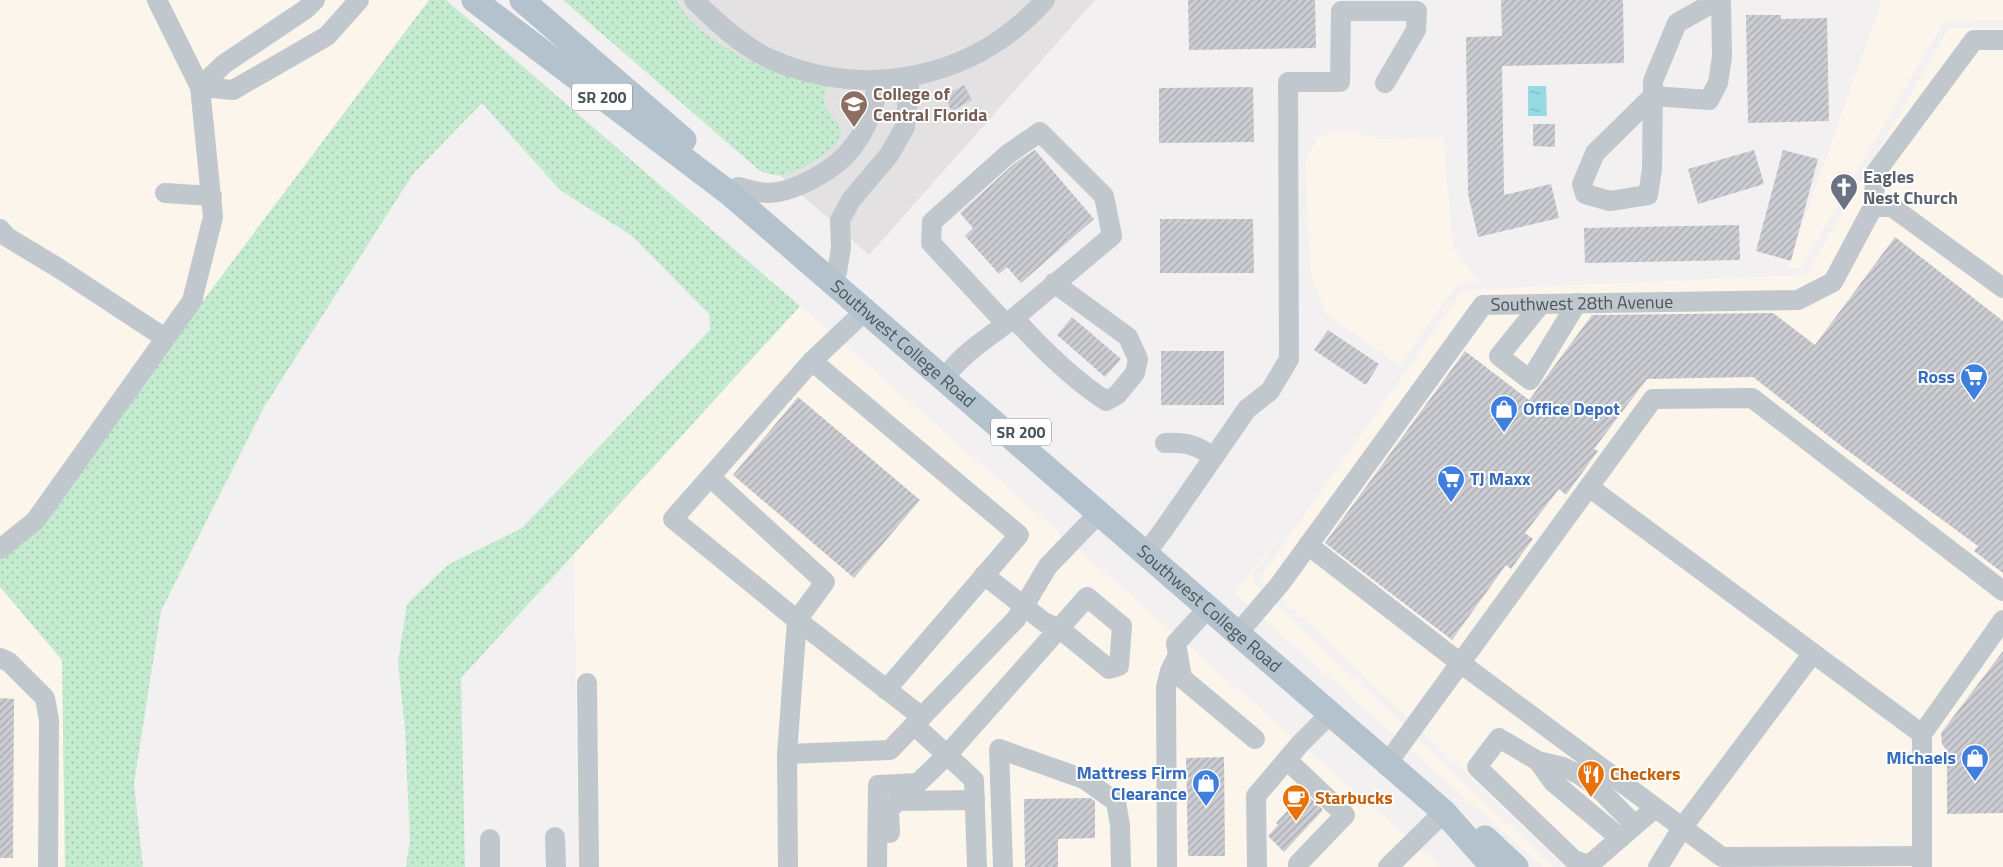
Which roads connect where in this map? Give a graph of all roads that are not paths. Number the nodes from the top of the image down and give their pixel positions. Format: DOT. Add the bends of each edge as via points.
graph roads {
  1 [pos="157,0"];
  2 [pos="315,0"];
  3 [pos="359,0"];
  4 [pos="474,0"];
  5 [pos="522,0"];
  6 [pos="694,0"];
  7 [pos="1045,0"];
  8 [pos="1720,0"];
  9 [pos="2003,40"];
  10 [pos="910,76"];
  11 [pos="876,80"];
  12 [pos="1385,83"];
  13 [pos="200,87"];
  14 [pos="1653,96"];
  15 [pos="738,187"];
  16 [pos="165,193"];
  17 [pos="212,196"];
  18 [pos="1873,207"];
  19 [pos="2,236"];
  20 [pos="837,272"];
  21 [pos="1054,283"];
  22 [pos="2003,288"];
  23 [pos="1578,302"];
  24 [pos="1541,304"];
  25 [pos="865,311"];
  26 [pos="1010,321"];
  27 [pos="165,338"];
  28 [pos="812,361"];
  29 [pos="950,370"];
  30 [pos="1165,443"];
  31 [pos="1214,457"];
  32 [pos="710,477"];
  33 [pos="1589,487"];
  34 [pos="1099,513"];
  35 [pos="1152,545"];
  36 [pos="1308,545"];
  37 [pos="0,549"];
  38 [pos="984,575"];
  39 [pos="2003,591"];
  40 [pos="1023,606"];
  41 [pos="1208,608"];
  42 [pos="797,620"];
  43 [pos="2003,620"];
  44 [pos="1245,625"];
  45 [pos="1813,653"];
  46 [pos="1178,655"];
  47 [pos="0,658"];
  48 [pos="1459,662"];
  49 [pos="587,683"];
  50 [pos="886,690"];
  51 [pos="1330,714"];
  52 [pos="918,721"];
  53 [pos="1922,734"];
  54 [pos="1255,739"];
  55 [pos="787,754"];
  56 [pos="1394,754"];
  57 [pos="947,755"];
  58 [pos="1287,760"];
  59 [pos="1538,761"];
  60 [pos="975,800"];
  61 [pos="1655,808"];
  62 [pos="1444,812"];
  63 [pos="1635,825"];
  64 [pos="1682,828"];
  65 [pos="555,837"];
  66 [pos="1620,838"];
  67 [pos="490,839"];
  68 [pos="1922,861"];
  69 [pos="1827,862"];
  70 [pos="1888,862"];
  71 [pos="1397,864"];
  72 [pos="48,867"];
  73 [pos="490,867"];
  74 [pos="556,867"];
  75 [pos="589,867"];
  76 [pos="788,867"];
  77 [pos="877,867"];
  78 [pos="890,867"];
  79 [pos="977,867"];
  80 [pos="1003,867"];
  81 [pos="1121,867"];
  82 [pos="1167,867"];
  83 [pos="1257,867"];
  84 [pos="1298,867"];
  85 [pos="1493,867"];
  86 [pos="1516,867"];
  87 [pos="1658,867"];
  1 -- 13 [label="street"];
  2 -- 13 [label="street" via="224,64"];
  3 -- 13 [label="street" via="327,36 233,90"];
  4 -- 25 [label="main road, Southwest College Road / SR 200" via="729,193"];
  5 -- 15 [label="main road, Southwest College Road / SR 200"];
  6 -- 11 [label="street" via="726,30 770,59 824,76"];
  7 -- 10 [label="street" via="1011,32 970,58"];
  8 -- 14 [label="street" via="1676,23 1653,81"];
  8 -- 14 [label="street" via="1722,57 1718,83 1709,100"];
  9 -- 18 [label="street" via="1974,40 1876,172"];
  10 -- 11 [label="street"];
  10 -- 20 [label="street" via="905,127 889,155 851,200 840,220 841,248"];
  11 -- 15 [label="street" via="875,102 854,146 829,169 790,189 767,193"];
  12 -- 31 [label="street" via="1416,30 1416,11 1341,11 1340,82 1288,82 1289,359 1270,391 1247,409"];
  13 -- 17 [label="street"];
  14 -- 14 [label="street" via="1652,169 1648,195 1610,201 1585,194 1582,184 1595,153"];
  15 -- 20 [label="main road, Southwest College Road / SR 200"];
  16 -- 17 [label="street"];
  17 -- 27 [label="street" via="213,217 192,301"];
  18 -- 22 [label="street" via="1892,207"];
  18 -- 23 [label="street, Southwest 28th Avenue" via="1833,282 1798,300"];
  19 -- 27 [label="street" via="60,269"];
  20 -- 29 [label="main road, Southwest College Road / SR 200"];
  21 -- 26 [label="street"];
  21 -- 26 [label="street" via="1128,337 1138,359 1135,373 1117,395 1106,401 1087,388"];
  21 -- 26 [label="street" via="1112,236 1104,196 1040,132 1008,154 932,222 931,244"];
  23 -- 24 [label="street, Southwest 28th Avenue"];
  23 -- 24 [label="street" via="1530,380 1499,356"];
  24 -- 36 [label="street, Southwest 28th Avenue" via="1483,305"];
  25 -- 28 [label="street"];
  25 -- 34 [label="main road, Southwest College Road / SR 200"];
  26 -- 29 [label="street" via="963,355"];
  27 -- 37 [label="street" via="35,521"];
  28 -- 32 [label="street"];
  28 -- 38 [label="street" via="1018,535"];
  29 -- 35 [label="main road, Southwest College Road / SR 200"];
  30 -- 31 [label="street" via="1198,446"];
  31 -- 35 [label="street"];
  32 -- 42 [label="street" via="826,582"];
  32 -- 42 [label="street" via="673,519"];
  33 -- 39 [label="street" via="1653,399 1752,398"];
  33 -- 45 [label="street"];
  33 -- 48 [label="street"];
  34 -- 40 [label="street" via="1048,566"];
  34 -- 41 [label="main road, Southwest College Road / SR 200"];
  35 -- 44 [label="main road, Southwest College Road / SR 200"];
  36 -- 44 [label="street, Southwest 28th Avenue"];
  36 -- 48 [label="street"];
  38 -- 40 [label="street"];
  38 -- 50 [label="street"];
  40 -- 52 [label="street" via="1016,618"];
  40 -- 57 [label="street" via="1044,622 1060,629"];
  41 -- 46 [label="street" via="1176,643"];
  41 -- 51 [label="main road, Southwest College Road / SR 200"];
  42 -- 50 [label="street"];
  42 -- 55 [label="street"];
  43 -- 53 [label="street"];
  44 -- 56 [label="main road, Southwest College Road / SR 200"];
  45 -- 53 [label="street"];
  45 -- 64 [label="street"];
  46 -- 54 [label="street" via="1182,678"];
  46 -- 82 [label="street" via="1166,687"];
  47 -- 72 [label="street" via="9,662 45,698 49,720"];
  48 -- 56 [label="street"];
  48 -- 61 [label="street"];
  49 -- 75 [label="street"];
  50 -- 52 [label="street"];
  51 -- 58 [label="street"];
  51 -- 62 [label="main road, Southwest College Road / SR 200"];
  52 -- 55 [label="street" via="890,750"];
  52 -- 57 [label="street"];
  53 -- 68 [label="street"];
  55 -- 76 [label="street"];
  56 -- 86 [label="main road, Southwest College Road / SR 200"];
  57 -- 60 [label="street" via="974,780"];
  57 -- 77 [label="street" via="918,783 878,785"];
  58 -- 83 [label="street" via="1256,796"];
  58 -- 84 [label="street" via="1345,815"];
  59 -- 63 [label="street" via="1580,775"];
  59 -- 66 [label="street" via="1553,782"];
  59 -- 66 [label="street" via="1499,738 1476,767 1574,860 1589,865"];
  60 -- 78 [label="street" via="897,801 889,810"];
  60 -- 79 [label="street"];
  61 -- 63 [label="street"];
  61 -- 64 [label="street"];
  62 -- 71 [label="street"];
  62 -- 85 [label="main road, Southwest College Road / SR 200"];
  63 -- 66 [label="street"];
  64 -- 69 [label="street" via="1722,857"];
  64 -- 87 [label="street"];
  65 -- 74 [label="street"];
  67 -- 73 [label="street"];
  68 -- 70 [label="street"];
  69 -- 70 [label="street"];
  80 -- 81 [label="street" via="999,749 1084,780 1116,802"];
}
